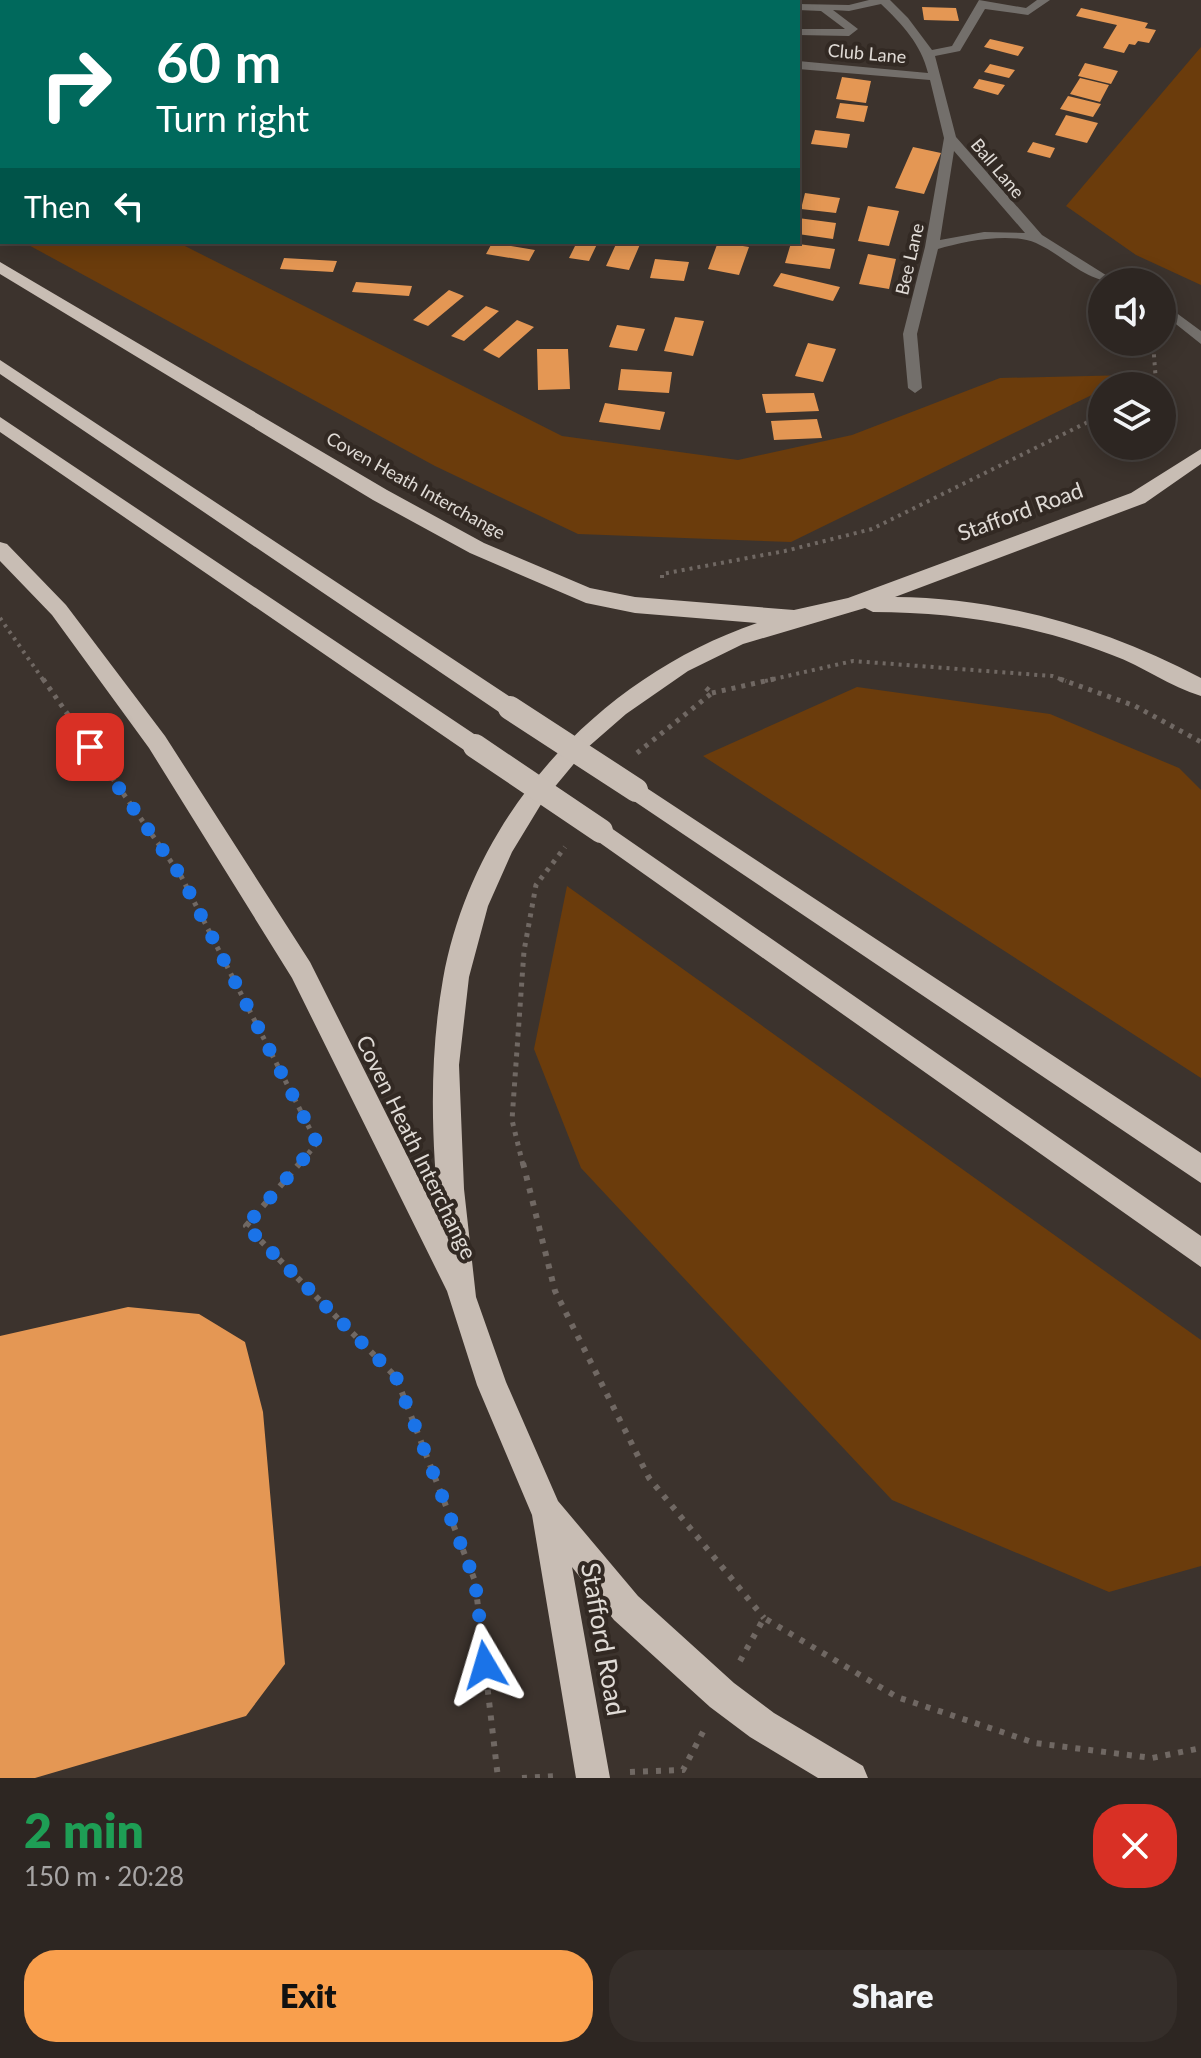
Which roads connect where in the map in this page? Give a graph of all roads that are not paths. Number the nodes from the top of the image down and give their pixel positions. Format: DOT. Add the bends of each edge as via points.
graph roads {
  1 [pos="884,0"];
  2 [pos="1044,0"];
  3 [pos="984,2"];
  4 [pos="820,4"];
  5 [pos="800,7"];
  6 [pos="800,32"];
  7 [pos="929,54"];
  8 [pos="800,65"];
  9 [pos="934,77"];
  10 [pos="950,138"];
  11 [pos="1037,238"];
  12 [pos="932,247"];
  13 [pos="0,267"];
  14 [pos="1088,269"];
  15 [pos="1176,313"];
  16 [pos="1176,318"];
  17 [pos="1199,323"];
  18 [pos="1201,339"];
  19 [pos="0,366"];
  20 [pos="915,388"];
  21 [pos="0,423"];
  22 [pos="1201,455"];
  23 [pos="0,549"];
  24 [pos="851,605"];
  25 [pos="794,618"];
  26 [pos="1201,688"];
  27 [pos="1201,1169"];
  28 [pos="1201,1253"];
  29 [pos="462,1297"];
  30 [pos="547,1512"];
  31 [pos="594,1776"];
  32 [pos="851,1778"];
  1 -- 4 [label="street" via="849,8"];
  1 -- 7 [label="street, Ball Lane"];
  2 -- 3 [label="street" via="1028,12"];
  3 -- 7 [label="street" via="956,49"];
  4 -- 5 [label="street"];
  4 -- 6 [label="street" via="852,29 845,34"];
  7 -- 9 [label="street, Ball Lane"];
  8 -- 9 [label="street, Club Lane"];
  9 -- 10 [label="street, Ball Lane"];
  10 -- 11 [label="street, Ball Lane"];
  10 -- 12 [label="street, Bee Lane"];
  11 -- 12 [label="street" via="986,233"];
  11 -- 14 [label="street, Ball Lane"];
  12 -- 20 [label="street, Bee Lane" via="910,334"];
  13 -- 25 [label="highway, Coven Heath Interchange" via="380,495 538,577 635,605"];
  15 -- 17 [label="street"];
  16 -- 18 [label="street"];
  19 -- 27 [label="highway, bridge"];
  21 -- 28 [label="highway, bridge" via="601,831"];
  22 -- 24 [label="highway, Stafford Road" via="1138,498"];
  23 -- 29 [label="highway, Coven Heath Interchange" via="59,610 157,742 301,970"];
  24 -- 25 [label="highway, Coven Heath Interchange"];
  24 -- 26 [label="highway" via="920,603 1010,615 1112,644"];
  25 -- 29 [label="highway" via="680,665 618,708 579,742 535,794 502,847 476,906 456,977 446,1065 450,1189"];
  29 -- 30 [label="highway" via="492,1385"];
  30 -- 31 [label="highway, Stafford Road"];
  30 -- 32 [label="highway" via="626,1608 722,1695"];
}
